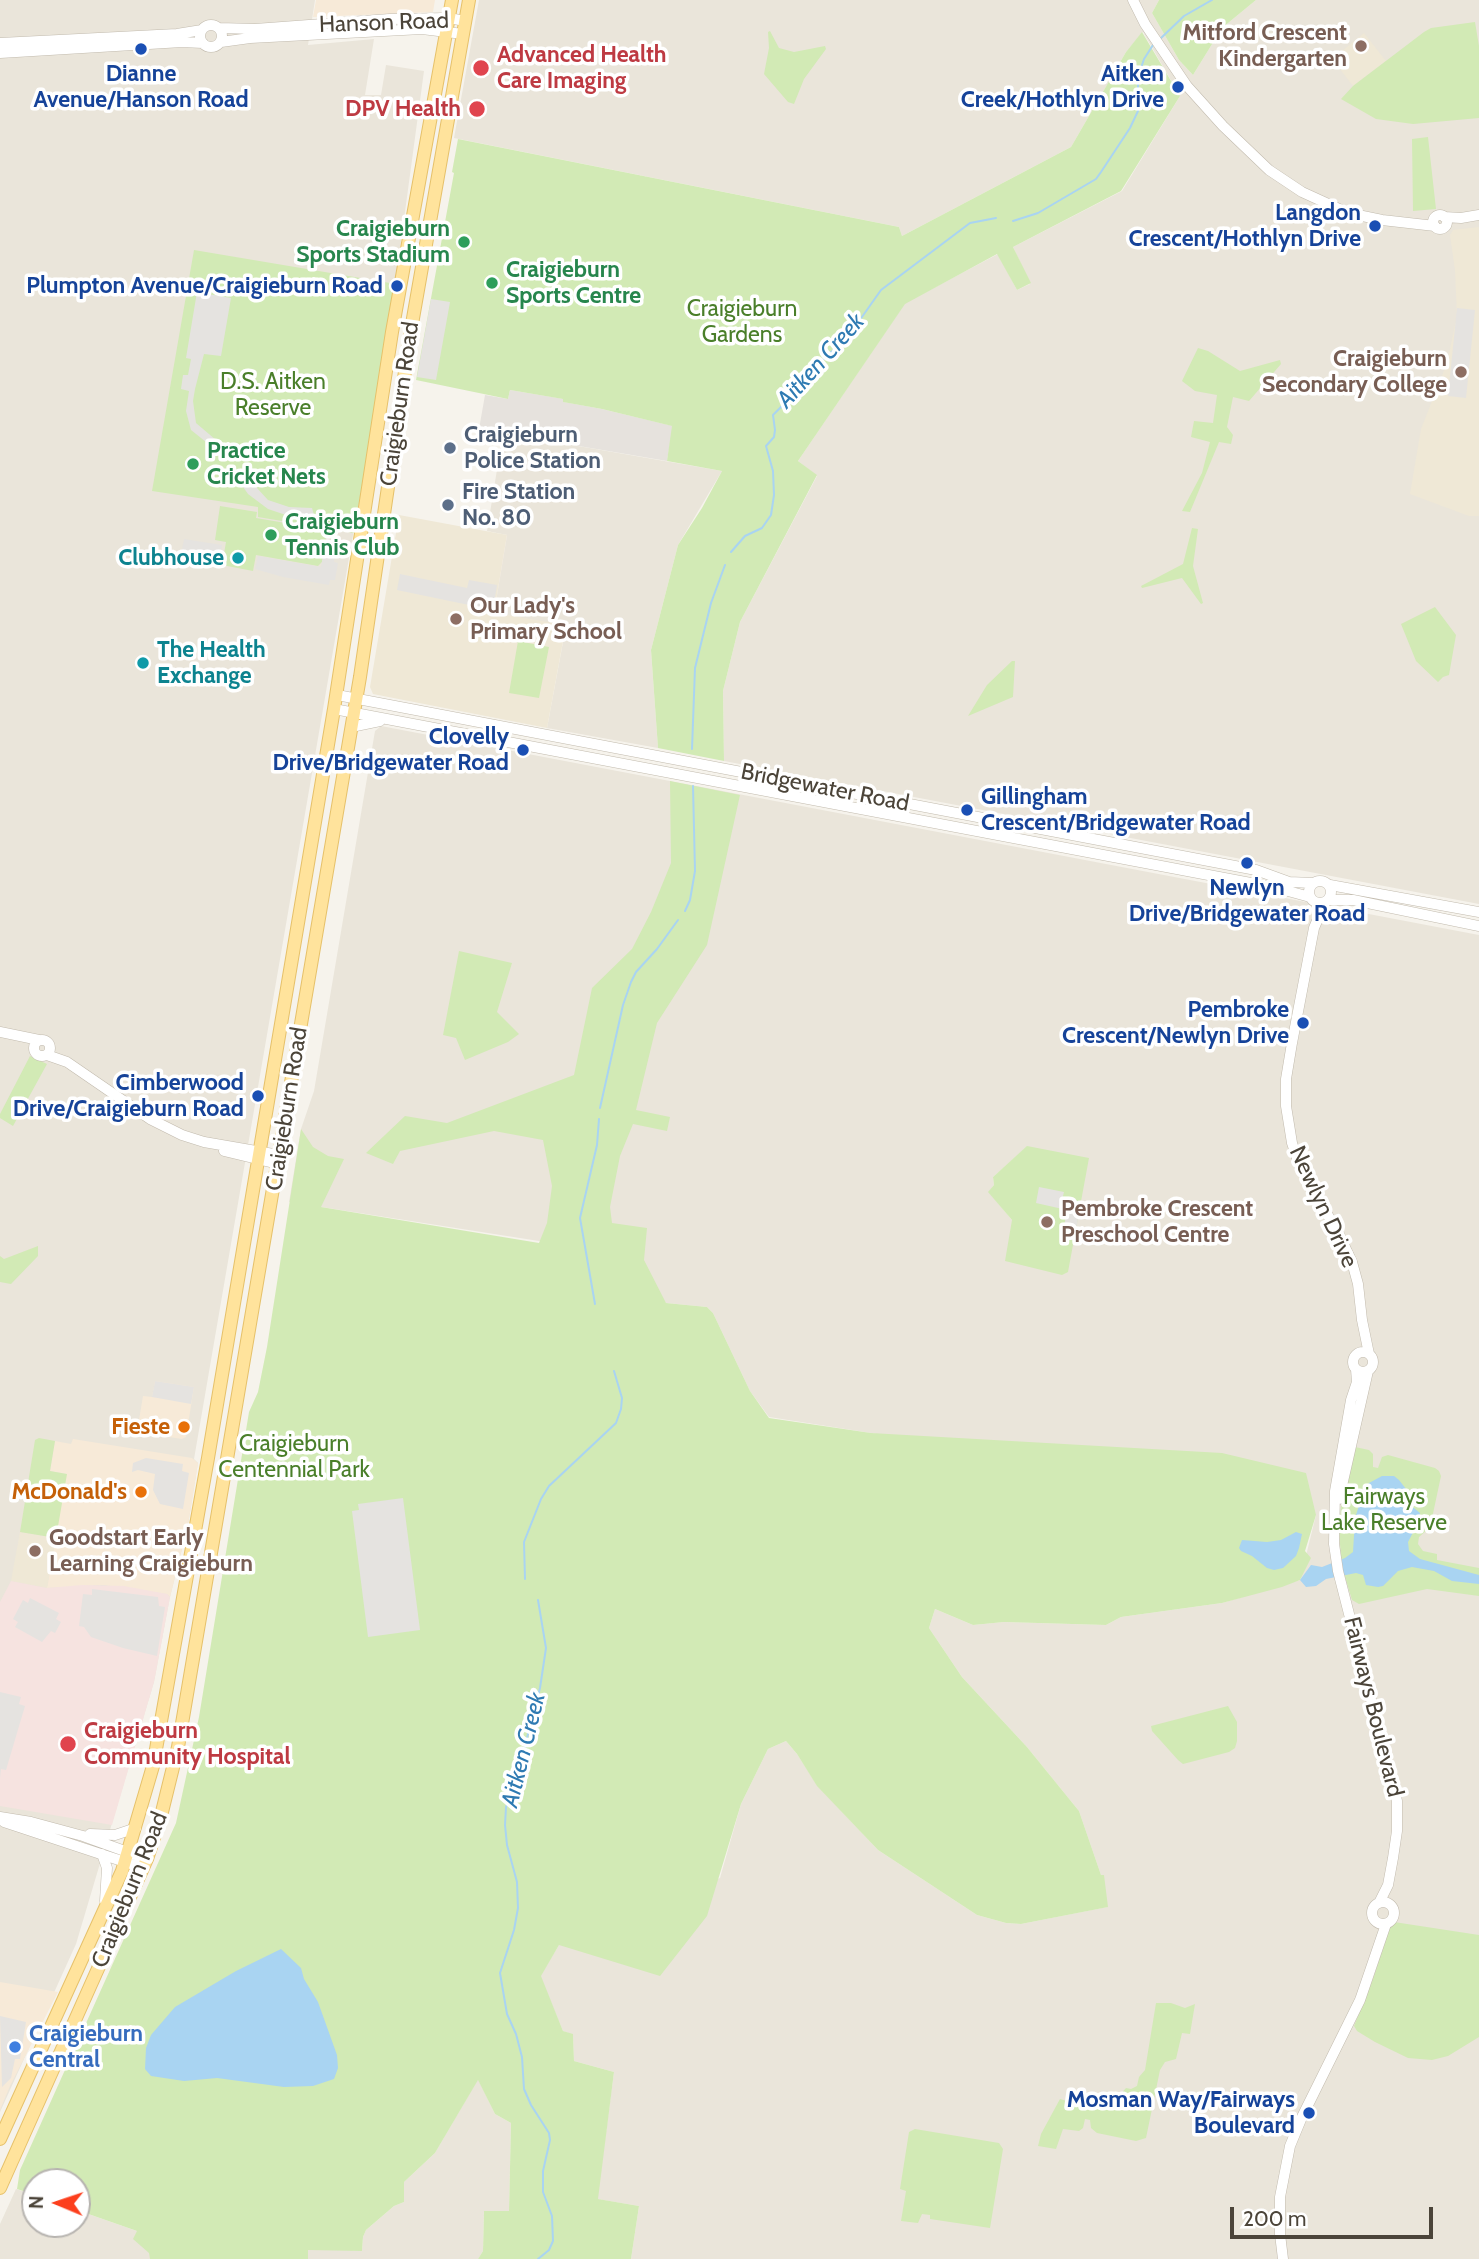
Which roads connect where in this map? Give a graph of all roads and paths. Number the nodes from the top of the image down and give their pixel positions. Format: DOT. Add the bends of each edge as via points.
graph roads {
  1 [pos="452,0"];
  2 [pos="469,0"];
  3 [pos="1133,0"];
  4 [pos="448,25"];
  5 [pos="219,28"];
  6 [pos="464,28"];
  7 [pos="202,30"];
  8 [pos="220,42"];
  9 [pos="0,43"];
  10 [pos="203,43"];
  11 [pos="30,47"];
  12 [pos="0,53"];
  13 [pos="1479,215"];
  14 [pos="337,695"];
  15 [pos="356,699"];
  16 [pos="334,709"];
  17 [pos="405,709"];
  18 [pos="354,713"];
  19 [pos="402,721"];
  20 [pos="351,727"];
  21 [pos="500,727"];
  22 [pos="498,740"];
  23 [pos="689,762"];
  24 [pos="724,769"];
  25 [pos="695,778"];
  26 [pos="748,788"];
  27 [pos="942,810"];
  28 [pos="940,823"];
  29 [pos="1047,830"];
  30 [pos="1044,843"];
  31 [pos="1313,883"];
  32 [pos="1330,886"];
  33 [pos="1311,898"];
  34 [pos="1326,901"];
  35 [pos="1479,912"];
  36 [pos="1479,926"];
  37 [pos="1314,928"];
  38 [pos="0,1032"];
  39 [pos="12,1036"];
  40 [pos="38,1040"];
  41 [pos="49,1050"];
  42 [pos="35,1052"];
  43 [pos="258,1156"];
  44 [pos="278,1160"];
  45 [pos="1362,1320"];
  46 [pos="1357,1354"];
  47 [pos="1369,1354"];
  48 [pos="1356,1369"];
  49 [pos="1367,1371"];
  50 [pos="1334,1530"];
  51 [pos="0,1819"];
  52 [pos="31,1822"];
  53 [pos="136,1828"];
  54 [pos="102,1854"];
  55 [pos="127,1857"];
  56 [pos="145,1863"];
  57 [pos="1385,1904"];
  58 [pos="102,1916"];
  59 [pos="1381,1923"];
  60 [pos="0,2139"];
  61 [pos="0,2188"];
  62 [pos="1283,2259"];
  1 -- 4 [label="main road, Craigieburn Road"];
  2 -- 6 [label="main road, Craigieburn Road"];
  3 -- 13 [label="street" via="1186,86 1269,170 1302,192 1348,213 1382,220 1440,222"];
  4 -- 5 [label="street, Hanson Road" via="390,19"];
  4 -- 6 [label="street, Hanson Road"];
  4 -- 8 [label="street, Hanson Road"];
  4 -- 14 [label="main road, Craigieburn Road" via="390,344"];
  5 -- 7 [label="street" via="211,25"];
  5 -- 8 [label="street"];
  6 -- 15 [label="main road, Craigieburn Road" via="406,359"];
  7 -- 10 [label="street"];
  7 -- 11 [label="street"];
  8 -- 10 [label="street" via="211,47"];
  9 -- 11 [label="street"];
  10 -- 11 [label="street"];
  11 -- 12 [label="street"];
  14 -- 15 [label="street, Bridgewater Road"];
  14 -- 16 [label="main road, Craigieburn Road"];
  15 -- 17 [label="street, Bridgewater Road"];
  15 -- 18 [label="main road, Craigieburn Road"];
  16 -- 18 [label="street, Bridgewater Road"];
  16 -- 43 [label="main road, Craigieburn Road"];
  17 -- 19 [label="street"];
  17 -- 21 [label="street, Bridgewater Road"];
  18 -- 19 [label="street, Bridgewater Road"];
  18 -- 20 [label="main road, Craigieburn Road"];
  19 -- 20 [label="street"];
  19 -- 22 [label="street, Bridgewater Road"];
  20 -- 44 [label="main road, Craigieburn Road"];
  21 -- 22 [label="street"];
  21 -- 23 [label="street, Bridgewater Road"];
  22 -- 25 [label="street, Bridgewater Road"];
  23 -- 24 [label="street, Bridgewater Road"];
  23 -- 25 [label="street" via="704,772"];
  24 -- 26 [label="street" via="716,775"];
  24 -- 27 [label="street, Bridgewater Road"];
  25 -- 26 [label="street, Bridgewater Road"];
  26 -- 28 [label="street, Bridgewater Road"];
  27 -- 28 [label="street"];
  27 -- 29 [label="street, Bridgewater Road"];
  28 -- 30 [label="street, Bridgewater Road"];
  29 -- 30 [label="street"];
  29 -- 31 [label="street, Bridgewater Road" via="1256,870 1289,882"];
  30 -- 33 [label="street, Bridgewater Road"];
  31 -- 32 [label="street" via="1322,880"];
  31 -- 33 [label="street"];
  32 -- 34 [label="street"];
  32 -- 35 [label="street"];
  33 -- 34 [label="street"];
  33 -- 37 [label="street, Newlyn Drive"];
  34 -- 36 [label="street" via="1353,900"];
  34 -- 37 [label="street, Newlyn Drive"];
  37 -- 45 [label="street, Newlyn Drive" via="1287,1068 1287,1119 1305,1177 1347,1249 1358,1284"];
  38 -- 39 [label="street"];
  39 -- 40 [label="street"];
  39 -- 42 [label="street"];
  40 -- 41 [label="street" via="47,1041"];
  40 -- 42 [label="street"];
  41 -- 42 [label="street" via="42,1056"];
  41 -- 43 [label="street" via="173,1131"];
  43 -- 44 [label="street"];
  43 -- 53 [label="main road, Craigieburn Road" via="156,1747"];
  44 -- 56 [label="main road, Craigieburn Road" via="178,1747"];
  45 -- 46 [label="street, Newlyn Drive"];
  45 -- 47 [label="street, Newlyn Drive"];
  46 -- 47 [label="street"];
  46 -- 48 [label="street"];
  47 -- 49 [label="street" via="1373,1362"];
  48 -- 49 [label="street"];
  48 -- 50 [label="street, Fairways Boulevard" via="1335,1491"];
  49 -- 50 [label="street, Fairways Boulevard"];
  50 -- 57 [label="street, Fairways Boulevard" via="1342,1584 1396,1790 1397,1831"];
  51 -- 52 [label="street"];
  51 -- 54 [label="street"];
  52 -- 53 [label="street" via="96,1835"];
  52 -- 55 [label="street"];
  53 -- 55 [label="main road, Craigieburn Road"];
  54 -- 55 [label="street"];
  54 -- 58 [label="street" via="108,1882"];
  55 -- 56 [label="street"];
  55 -- 58 [label="main road, Craigieburn Road"];
  56 -- 61 [label="main road, Craigieburn Road"];
  57 -- 59 [label="street" via="1394,1913 1391,1920"];
  57 -- 59 [label="street" via="1374,1907 1372,1913"];
  58 -- 60 [label="main road, Craigieburn Road"];
  59 -- 62 [label="street" via="1360,2000 1290,2146 1280,2197"];
}
